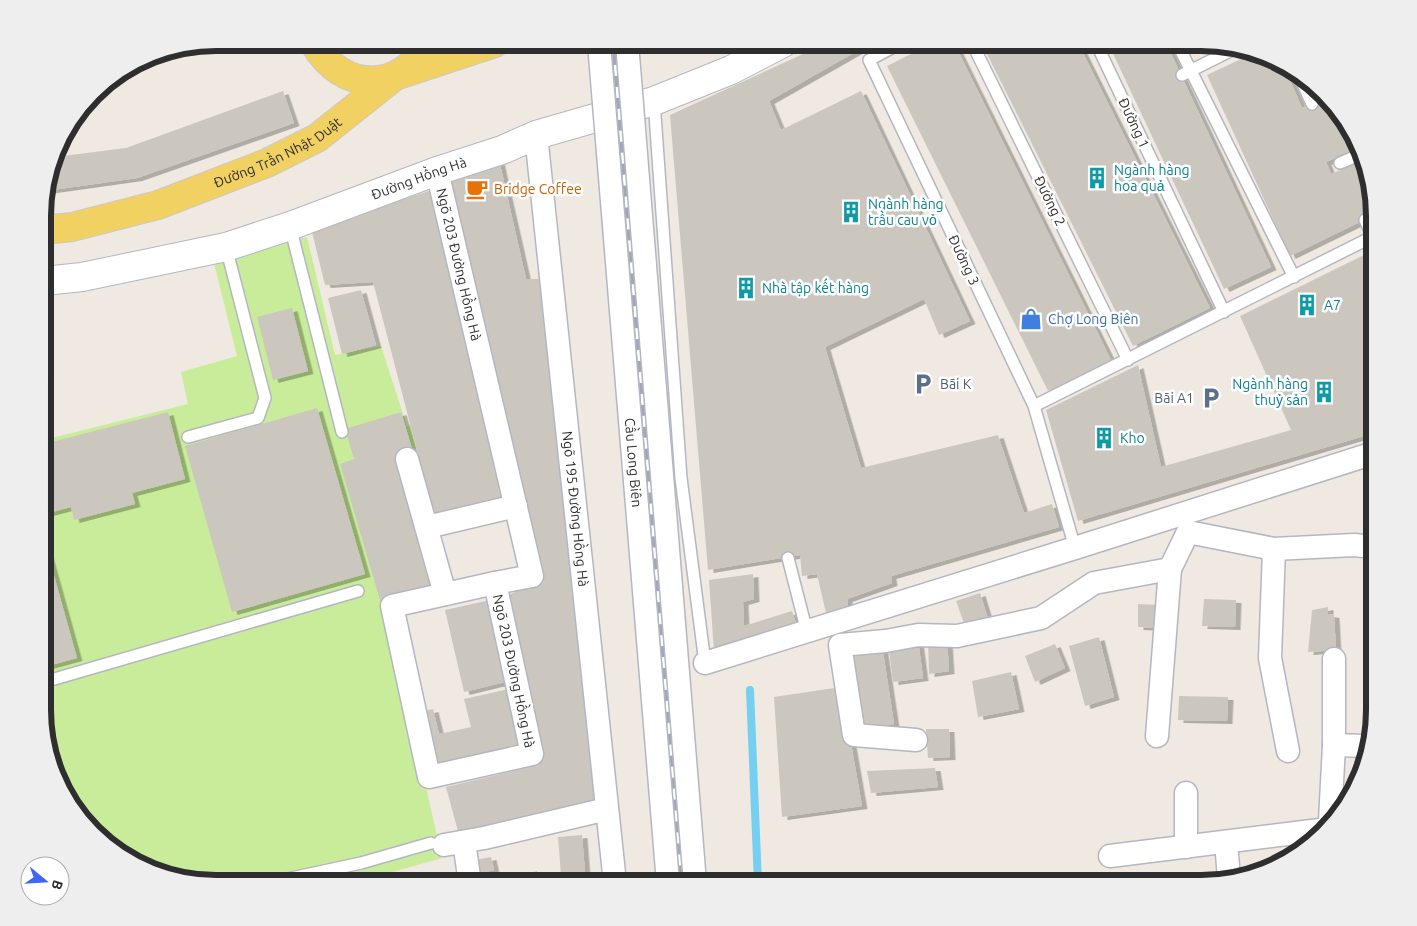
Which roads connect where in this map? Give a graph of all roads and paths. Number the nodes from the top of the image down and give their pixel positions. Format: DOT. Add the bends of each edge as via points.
graph roads {
  1 [pos="319,51"];
  2 [pos="423,51"];
  3 [pos="469,51"];
  4 [pos="600,51"];
  5 [pos="628,51"];
  6 [pos="766,51"];
  7 [pos="885,51"];
  8 [pos="976,51"];
  9 [pos="1101,51"];
  10 [pos="1180,51"];
  11 [pos="1225,53"];
  12 [pos="1186,73"];
  13 [pos="395,76"];
  14 [pos="1305,88"];
  15 [pos="654,101"];
  16 [pos="1312,104"];
  17 [pos="536,135"];
  18 [pos="1354,157"];
  19 [pos="1340,163"];
  20 [pos="437,170"];
  21 [pos="290,226"];
  22 [pos="51,229"];
  23 [pos="1365,242"];
  24 [pos="226,247"];
  25 [pos="1294,277"];
  26 [pos="51,280"];
  27 [pos="1224,312"];
  28 [pos="1128,360"];
  29 [pos="1034,406"];
  30 [pos="342,432"];
  31 [pos="188,437"];
  32 [pos="1365,456"];
  33 [pos="407,459"];
  34 [pos="516,506"];
  35 [pos="427,527"];
  36 [pos="1365,546"];
  37 [pos="1075,548"];
  38 [pos="1274,549"];
  39 [pos="788,558"];
  40 [pos="1170,569"];
  41 [pos="495,583"];
  42 [pos="358,592"];
  43 [pos="445,594"];
  44 [pos="807,632"];
  45 [pos="1334,659"];
  46 [pos="705,663"];
  47 [pos="51,680"];
  48 [pos="1157,736"];
  49 [pos="916,740"];
  50 [pos="1334,745"];
  51 [pos="1362,746"];
  52 [pos="1288,751"];
  53 [pos="1186,793"];
  54 [pos="607,809"];
  55 [pos="1330,812"];
  56 [pos="1313,831"];
  57 [pos="1226,842"];
  58 [pos="446,843"];
  59 [pos="1186,847"];
  60 [pos="1110,856"];
  61 [pos="1228,872"];
  62 [pos="308,875"];
  63 [pos="465,875"];
  64 [pos="614,875"];
  65 [pos="667,875"];
  66 [pos="694,875"];
  1 -- 13 [label="main road" via="333,67 346,75 362,80"];
  2 -- 13 [label="main road" via="410,67"];
  3 -- 13 [label="main road, Đường Trần Nhật Duật"];
  4 -- 65 [label="street, Cầu Long Biên, bridge"];
  5 -- 66 [label="street, Cầu Long Biên, bridge"];
  6 -- 15 [label="street, Đường Hồng Hà" via="731,70"];
  7 -- 29 [label="lane, Đường 3" via="869,60"];
  8 -- 28 [label="lane, Đường 2"];
  9 -- 27 [label="lane, Đường 1" via="1130,101"];
  10 -- 12 [label="lane"];
  11 -- 12 [label="lane"];
  12 -- 25 [label="lane"];
  13 -- 22 [label="main road, Đường Trần Nhật Duật" via="318,138 267,163 158,205"];
  14 -- 16 [label="lane"];
  15 -- 17 [label="street, Đường Hồng Hà"];
  15 -- 46 [label="lane" via="681,478"];
  17 -- 20 [label="street, Đường Hồng Hà" via="502,150"];
  17 -- 54 [label="street, Ngõ 195 Đường Hồng Hà"];
  18 -- 19 [label="lane"];
  20 -- 21 [label="street, Đường Hồng Hà"];
  20 -- 34 [label="street, Ngõ 203 Đường Hồng Hà"];
  21 -- 24 [label="street, Đường Hồng Hà"];
  21 -- 30 [label="lane"];
  23 -- 25 [label="lane"];
  24 -- 26 [label="street, Đường Hồng Hà" via="82,277"];
  24 -- 31 [label="lane" via="265,398 258,418"];
  25 -- 27 [label="lane"];
  27 -- 28 [label="lane"];
  28 -- 29 [label="lane"];
  29 -- 37 [label="lane, Đường 3"];
  32 -- 37 [label="street"];
  33 -- 35 [label="street"];
  34 -- 35 [label="street"];
  34 -- 41 [label="street, Ngõ 203 Đường Hồng Hà" via="532,576"];
  35 -- 43 [label="street"];
  36 -- 38 [label="street"];
  37 -- 44 [label="street"];
  38 -- 40 [label="street" via="1188,532"];
  38 -- 52 [label="street" via="1270,658"];
  39 -- 44 [label="lane"];
  40 -- 48 [label="street"];
  40 -- 49 [label="street" via="1094,584 1041,618 957,636 918,635 840,645 854,735"];
  41 -- 43 [label="street, Ngõ 203 Đường Hồng Hà"];
  41 -- 43 [label="street, Ngõ 203 Đường Hồng Hà" via="532,754 428,777 392,606"];
  42 -- 47 [label="lane"];
  44 -- 46 [label="street"];
  45 -- 50 [label="street"];
  50 -- 51 [label="street"];
  50 -- 55 [label="street"];
  53 -- 59 [label="street"];
  54 -- 58 [label="street"];
  54 -- 64 [label="street, Ngõ 195 Đường Hồng Hà"];
  56 -- 57 [label="street"];
  57 -- 59 [label="street"];
  57 -- 61 [label="street"];
  58 -- 62 [label="lane"];
  58 -- 63 [label="street"];
  59 -- 60 [label="street"];
}
